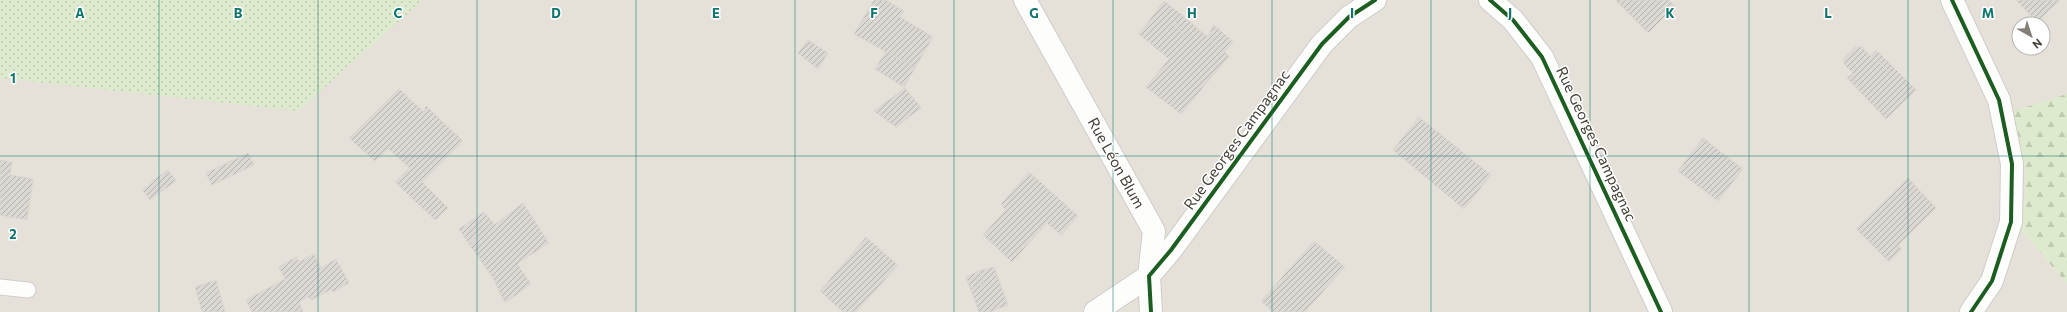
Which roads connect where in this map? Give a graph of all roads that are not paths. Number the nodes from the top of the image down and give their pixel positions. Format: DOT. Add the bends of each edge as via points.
graph roads {
  1 [pos="1025,0"];
  2 [pos="1375,0"];
  3 [pos="1490,0"];
  4 [pos="1952,0"];
  5 [pos="1149,276"];
  6 [pos="0,286"];
  7 [pos="28,290"];
  8 [pos="1095,312"];
  9 [pos="1151,312"];
  10 [pos="1661,312"];
  11 [pos="1971,312"];
  1 -- 5 [label="street, Rue Léon Blum" via="1154,231"];
  2 -- 5 [label="street, Rue Georges Campagnac" via="1349,17 1322,44 1171,250"];
  3 -- 10 [label="street, Rue Georges Campagnac" via="1513,20 1542,57"];
  4 -- 11 [label="street" via="1998,100 2012,164 2011,222 1992,281"];
  5 -- 8 [label="street"];
  5 -- 9 [label="street"];
  6 -- 7 [label="lane"];
}
